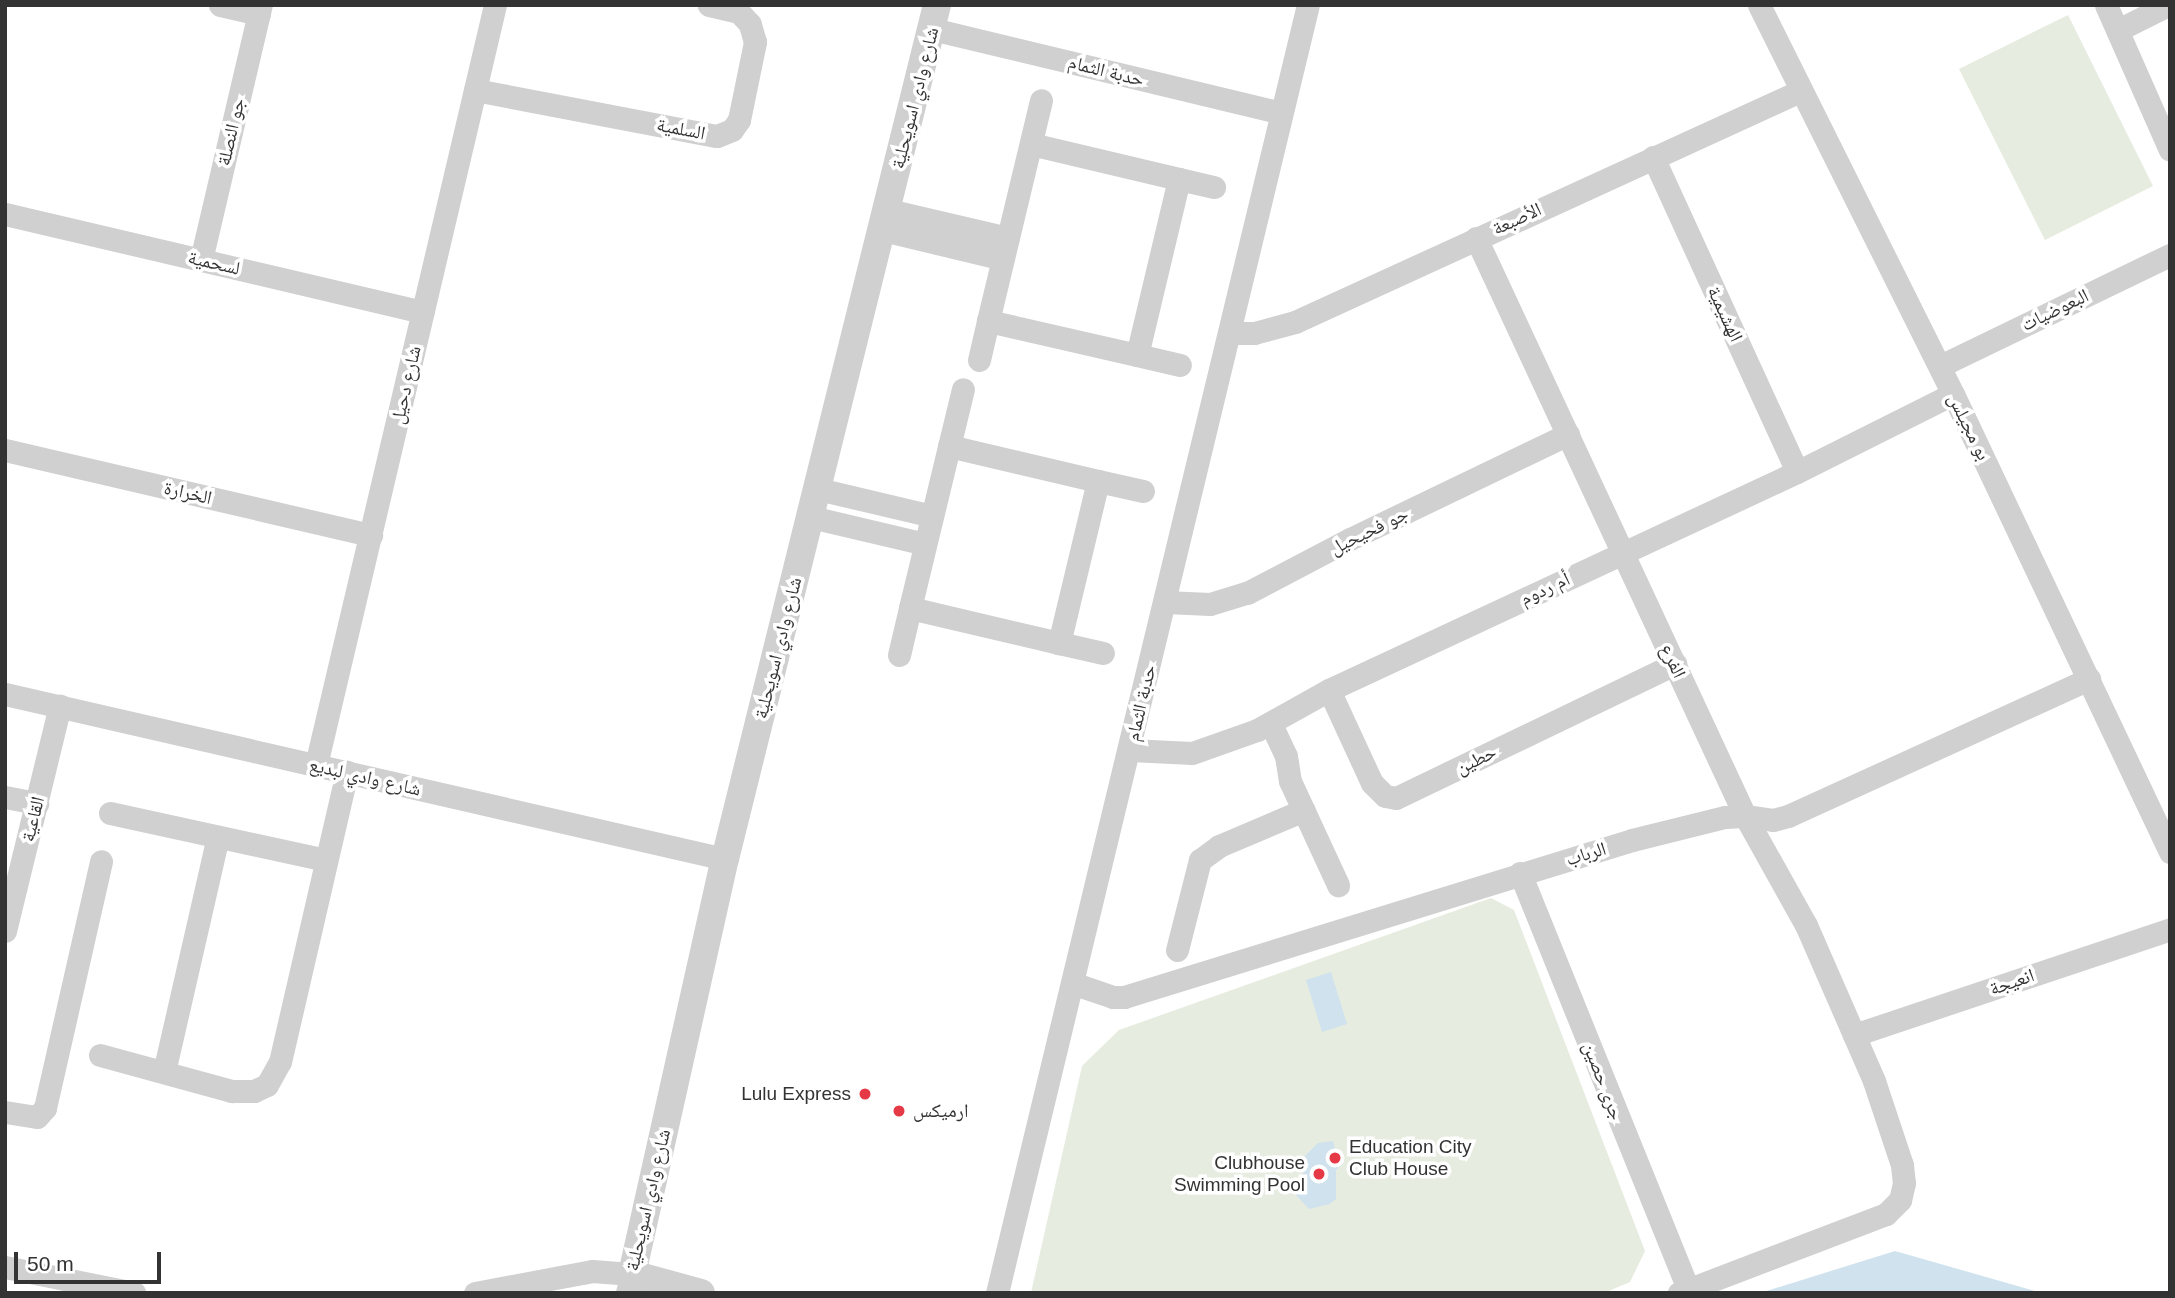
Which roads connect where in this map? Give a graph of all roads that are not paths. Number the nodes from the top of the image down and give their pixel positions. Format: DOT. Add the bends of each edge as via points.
graph roads {
  1 [pos="220,5"];
  2 [pos="495,5"];
  3 [pos="709,5"];
  4 [pos="1308,5"];
  5 [pos="1759,5"];
  6 [pos="2106,5"];
  7 [pos="2168,5"];
  8 [pos="260,10"];
  9 [pos="934,17"];
  10 [pos="2118,30"];
  11 [pos="475,90"];
  12 [pos="1800,91"];
  13 [pos="1041,100"];
  14 [pos="1281,113"];
  15 [pos="1031,144"];
  16 [pos="2170,150"];
  17 [pos="1653,157"];
  18 [pos="1179,179"];
  19 [pos="1214,187"];
  20 [pos="5,214"];
  21 [pos="885,220"];
  22 [pos="1476,238"];
  23 [pos="1006,248"];
  24 [pos="2170,255"];
  25 [pos="201,260"];
  26 [pos="423,312"];
  27 [pos="988,321"];
  28 [pos="1230,333"];
  29 [pos="1137,355"];
  30 [pos="979,360"];
  31 [pos="1180,365"];
  32 [pos="1940,366"];
  33 [pos="962,389"];
  34 [pos="1954,394"];
  35 [pos="1568,434"];
  36 [pos="949,446"];
  37 [pos="5,450"];
  38 [pos="1797,472"];
  39 [pos="1098,481"];
  40 [pos="818,489"];
  41 [pos="1143,491"];
  42 [pos="932,516"];
  43 [pos="811,517"];
  44 [pos="371,535"];
  45 [pos="925,544"];
  46 [pos="1623,553"];
  47 [pos="1165,602"];
  48 [pos="910,608"];
  49 [pos="1059,643"];
  50 [pos="1103,653"];
  51 [pos="898,655"];
  52 [pos="1675,664"];
  53 [pos="2088,678"];
  54 [pos="1329,690"];
  55 [pos="5,694"];
  56 [pos="60,706"];
  57 [pos="1264,727"];
  58 [pos="1130,750"];
  59 [pos="316,765"];
  60 [pos="346,772"];
  61 [pos="5,797"];
  62 [pos="37,803"];
  63 [pos="1304,810"];
  64 [pos="110,813"];
  65 [pos="1745,816"];
  66 [pos="218,837"];
  67 [pos="2170,852"];
  68 [pos="725,859"];
  69 [pos="326,860"];
  70 [pos="102,861"];
  71 [pos="1520,873"];
  72 [pos="1338,885"];
  73 [pos="2170,929"];
  74 [pos="5,931"];
  75 [pos="1177,950"];
  76 [pos="1072,983"];
  77 [pos="1854,1035"];
  78 [pos="100,1055"];
  79 [pos="164,1072"];
  80 [pos="1874,1081"];
  81 [pos="5,1112"];
  82 [pos="5,1267"];
  83 [pos="629,1284"];
  84 [pos="1683,1290"];
  85 [pos="134,1293"];
  86 [pos="475,1293"];
  87 [pos="701,1293"];
  88 [pos="998,1293"];
  1 -- 8 [label="street"];
  2 -- 11 [label="street, شارع دحيل"];
  3 -- 11 [label="street, السلمية" via="739,12 750,24 754,42 739,120 732,130 717,136"];
  4 -- 14 [label="street, حدبة الثمام"];
  5 -- 12 [label="street, بو مجيلس"];
  6 -- 10 [label="street"];
  7 -- 10 [label="street"];
  8 -- 25 [label="street, جو النصلة"];
  9 -- 14 [label="street, حدبة الثمام"];
  9 -- 21 [label="street, شارع وادي اسويحلية"];
  10 -- 16 [label="street"];
  11 -- 26 [label="street, شارع دحيل"];
  12 -- 17 [label="street, الأصبعة"];
  12 -- 32 [label="street, بو مجيلس"];
  13 -- 15 [label="street"];
  14 -- 28 [label="street, حدبة الثمام"];
  15 -- 18 [label="street"];
  15 -- 23 [label="street"];
  17 -- 22 [label="street, الأصبعة"];
  17 -- 38 [label="street, الهشيمية"];
  18 -- 19 [label="street"];
  18 -- 29 [label="street"];
  20 -- 25 [label="street, لسحمية"];
  21 -- 23 [label="street"];
  21 -- 40 [label="street, شارع وادي اسويحلية"];
  22 -- 28 [label="street, الأصبعة" via="1295,322 1254,333"];
  22 -- 35 [label="street, الفرع"];
  23 -- 27 [label="street"];
  24 -- 32 [label="street, البعوضيات"];
  25 -- 26 [label="street, لسحمية"];
  26 -- 44 [label="street, شارع دحيل"];
  27 -- 29 [label="street"];
  27 -- 30 [label="street"];
  28 -- 47 [label="street, حدبة الثمام"];
  29 -- 31 [label="street"];
  32 -- 34 [label="street, بو مجيلس"];
  33 -- 36 [label="street"];
  34 -- 38 [label="street, أم ردوم"];
  34 -- 53 [label="street, بو مجيلس"];
  35 -- 46 [label="street, الفرع"];
  35 -- 47 [label="street, جو فحيحيل" via="1247,593 1210,604"];
  36 -- 39 [label="street"];
  36 -- 42 [label="street"];
  37 -- 44 [label="street, الخرارة"];
  38 -- 46 [label="street, أم ردوم"];
  39 -- 41 [label="street"];
  39 -- 49 [label="street"];
  40 -- 42 [label="street"];
  40 -- 43 [label="street, شارع وادي اسويحلية"];
  42 -- 45 [label="street"];
  43 -- 45 [label="street"];
  43 -- 68 [label="street, شارع وادي اسويحلية"];
  44 -- 59 [label="street, شارع دحيل"];
  45 -- 48 [label="street"];
  46 -- 52 [label="street, الفرع"];
  46 -- 54 [label="street, أم ردوم"];
  47 -- 58 [label="street, حدبة الثمام"];
  48 -- 49 [label="street"];
  48 -- 51 [label="street"];
  49 -- 50 [label="street"];
  52 -- 54 [label="street, حطين" via="1396,798 1385,796 1372,783"];
  52 -- 65 [label="street, الفرع"];
  53 -- 65 [label="street, الرباب" via="1788,816 1773,820"];
  53 -- 67 [label="street, بو مجيلس"];
  54 -- 57 [label="street, أم ردوم"];
  55 -- 56 [label="street, شارع وادي لبديع"];
  56 -- 59 [label="street, شارع وادي لبديع"];
  56 -- 62 [label="street, القاعية"];
  57 -- 58 [label="street, أم ردوم" via="1192,753"];
  57 -- 63 [label="street" via="1275,763"];
  58 -- 76 [label="street, حدبة الثمام"];
  59 -- 60 [label="street, شارع وادي لبديع"];
  60 -- 68 [label="street, شارع وادي لبديع"];
  60 -- 69 [label="street"];
  61 -- 62 [label="street"];
  62 -- 74 [label="street, القاعية"];
  63 -- 72 [label="street"];
  63 -- 75 [label="street" via="1219,846 1200,860"];
  64 -- 66 [label="street"];
  65 -- 71 [label="street, الرباب" via="1632,840"];
  65 -- 77 [label="street, الفرع" via="1792,896"];
  66 -- 69 [label="street"];
  66 -- 79 [label="street"];
  68 -- 83 [label="street, شارع وادي اسويحلية"];
  69 -- 79 [label="street" via="280,1062 267,1085 254,1091 232,1091"];
  70 -- 81 [label="street" via="45,1108 37,1116"];
  71 -- 76 [label="street, الرباب" via="1124,997"];
  71 -- 84 [label="street, جرى حصين"];
  73 -- 77 [label="street, انعيجة"];
  76 -- 88 [label="street, حدبة الثمام"];
  77 -- 80 [label="street, الفرع"];
  78 -- 79 [label="street"];
  80 -- 84 [label="street, جرى حصين" via="1902,1165 1900,1200 1885,1214"];
  82 -- 85 [label="street"];
  83 -- 86 [label="street" via="592,1271"];
  83 -- 87 [label="street"];
}
